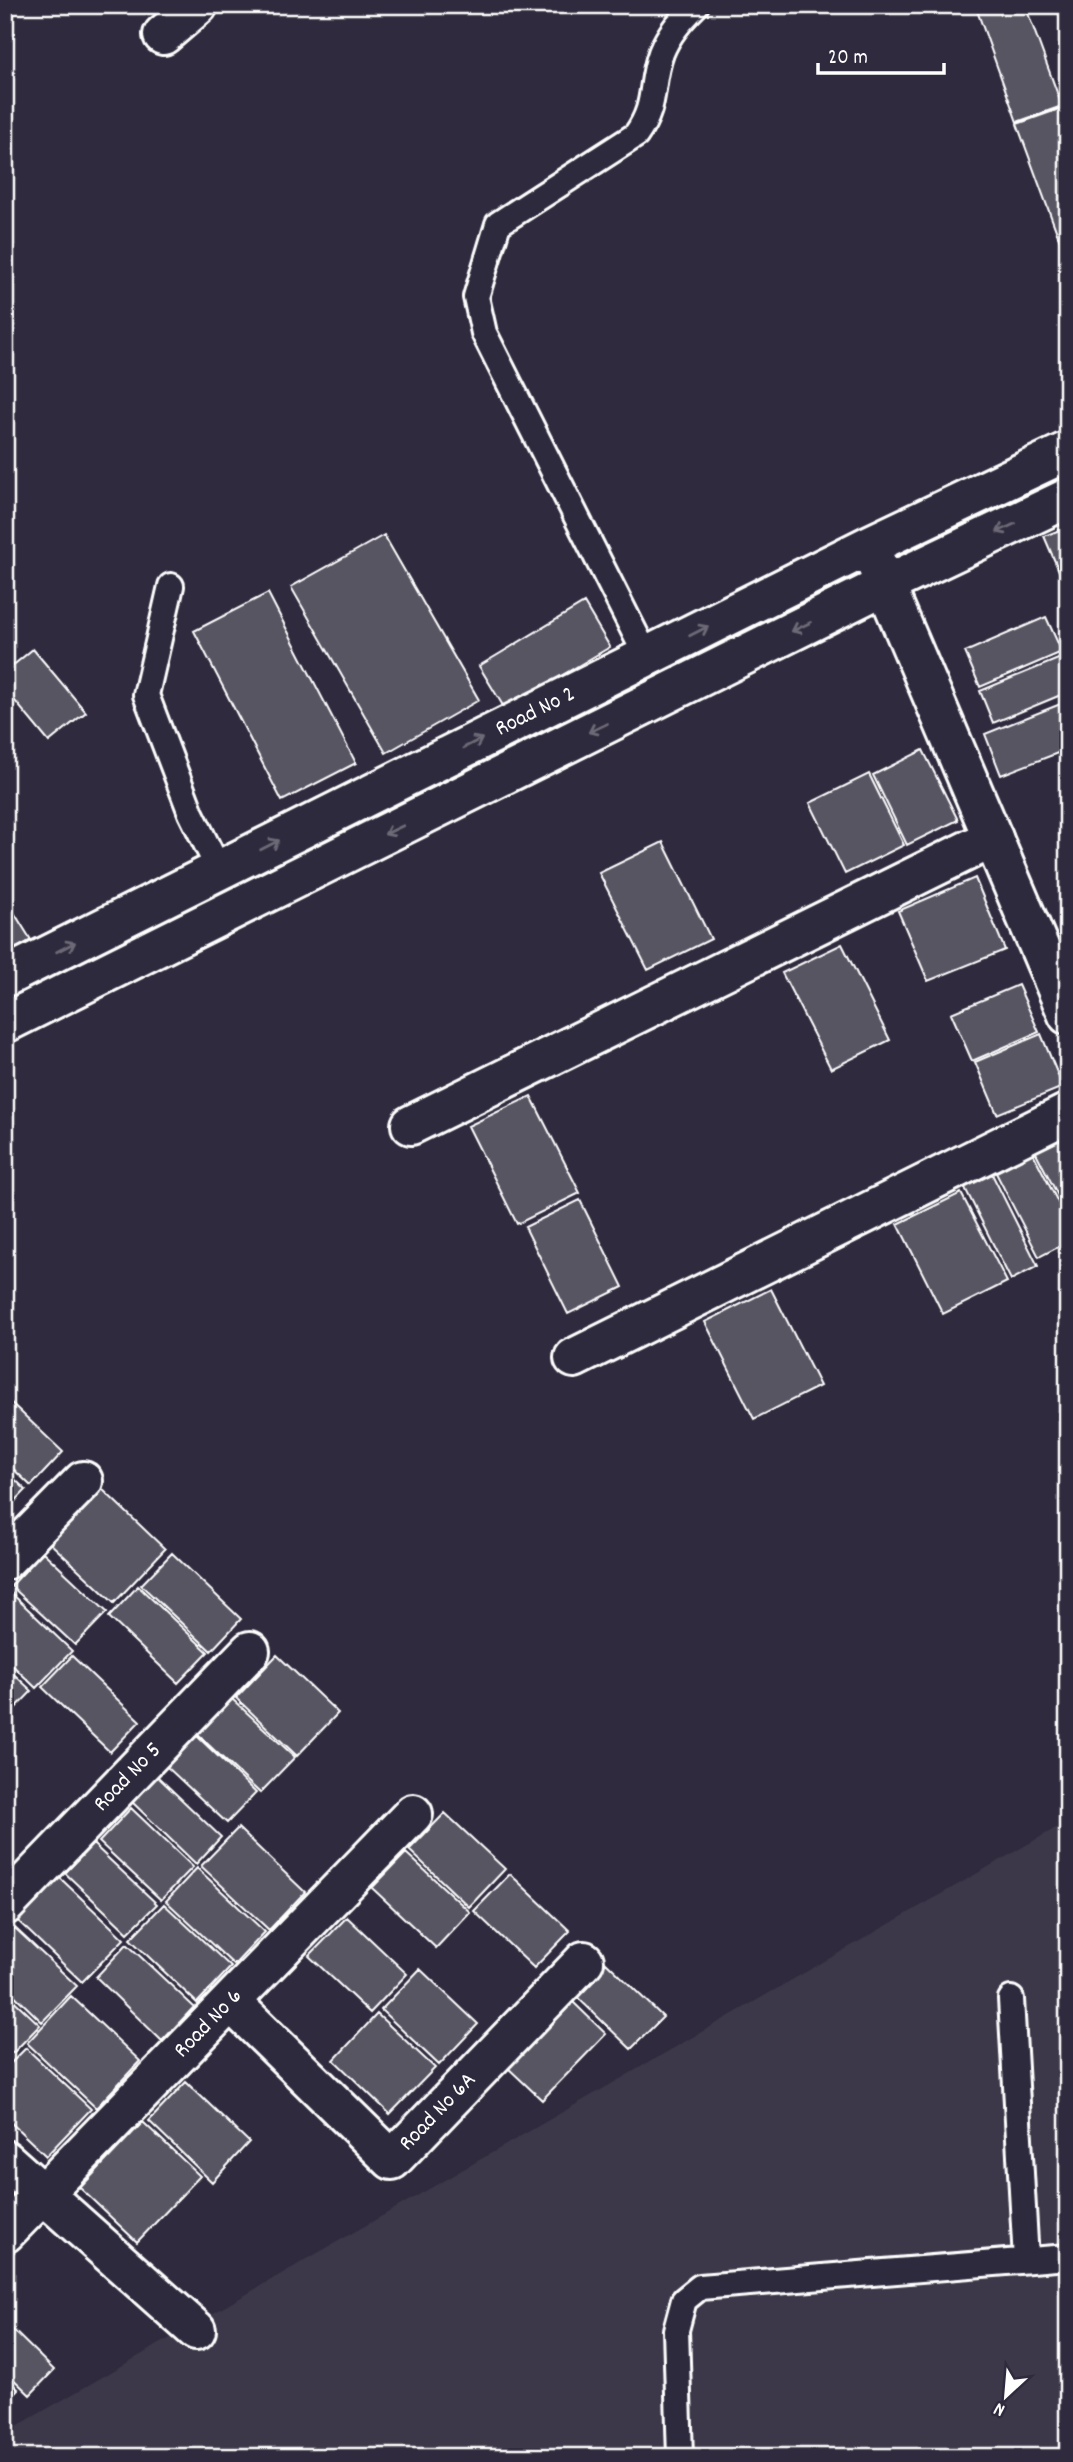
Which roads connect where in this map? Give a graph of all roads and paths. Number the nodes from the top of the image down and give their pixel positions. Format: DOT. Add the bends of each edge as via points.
graph roads {
  1 [pos="198,5"];
  2 [pos="696,5"];
  3 [pos="163,35"];
  4 [pos="1068,451"];
  5 [pos="1068,498"];
  6 [pos="868,546"];
  7 [pos="885,585"];
  8 [pos="171,586"];
  9 [pos="647,657"];
  10 [pos="993,838"];
  11 [pos="219,870"];
  12 [pos="5,977"];
  13 [pos="1068,1015"];
  14 [pos="5,1023"];
  15 [pos="1068,1113"];
  16 [pos="411,1125"];
  17 [pos="574,1358"];
  18 [pos="83,1481"];
  19 [pos="5,1559"];
  20 [pos="250,1651"];
  21 [pos="413,1814"];
  22 [pos="5,1905"];
  23 [pos="584,1961"];
  24 [pos="1011,1999"];
  25 [pos="230,2002"];
  26 [pos="5,2160"];
  27 [pos="42,2195"];
  28 [pos="5,2233"];
  29 [pos="1068,2257"];
  30 [pos="1026,2260"];
  31 [pos="196,2330"];
  32 [pos="680,2457"];
  1 -- 3 [label="street"];
  2 -- 9 [label="lane" via="674,27 661,55 649,116 636,135 498,224 476,297 484,333"];
  4 -- 6 [label="street, Road No 2"];
  5 -- 7 [label="street, one-way"];
  6 -- 7 [label="street"];
  9 -- 6 [label="street, Road No 2, one-way"];
  7 -- 10 [label="street"];
  7 -- 14 [label="street, one-way"];
  8 -- 11 [label="lane" via="146,695 191,813"];
  11 -- 9 [label="street, Road No 2, one-way"];
  10 -- 13 [label="street"];
  10 -- 16 [label="street"];
  12 -- 11 [label="street, Road No 2, one-way"];
  15 -- 17 [label="street"];
  18 -- 19 [label="street"];
  20 -- 22 [label="street, Road No 5"];
  21 -- 25 [label="street, Road No 6"];
  23 -- 25 [label="street, Road No 6A" via="393,2160"];
  24 -- 30 [label="lane"];
  25 -- 27 [label="street, Road No 6"];
  26 -- 27 [label="street"];
  27 -- 28 [label="street, Road No 6"];
  27 -- 31 [label="street"];
  29 -- 30 [label="lane"];
  30 -- 32 [label="lane" via="700,2287 684,2300 676,2330"];
}
